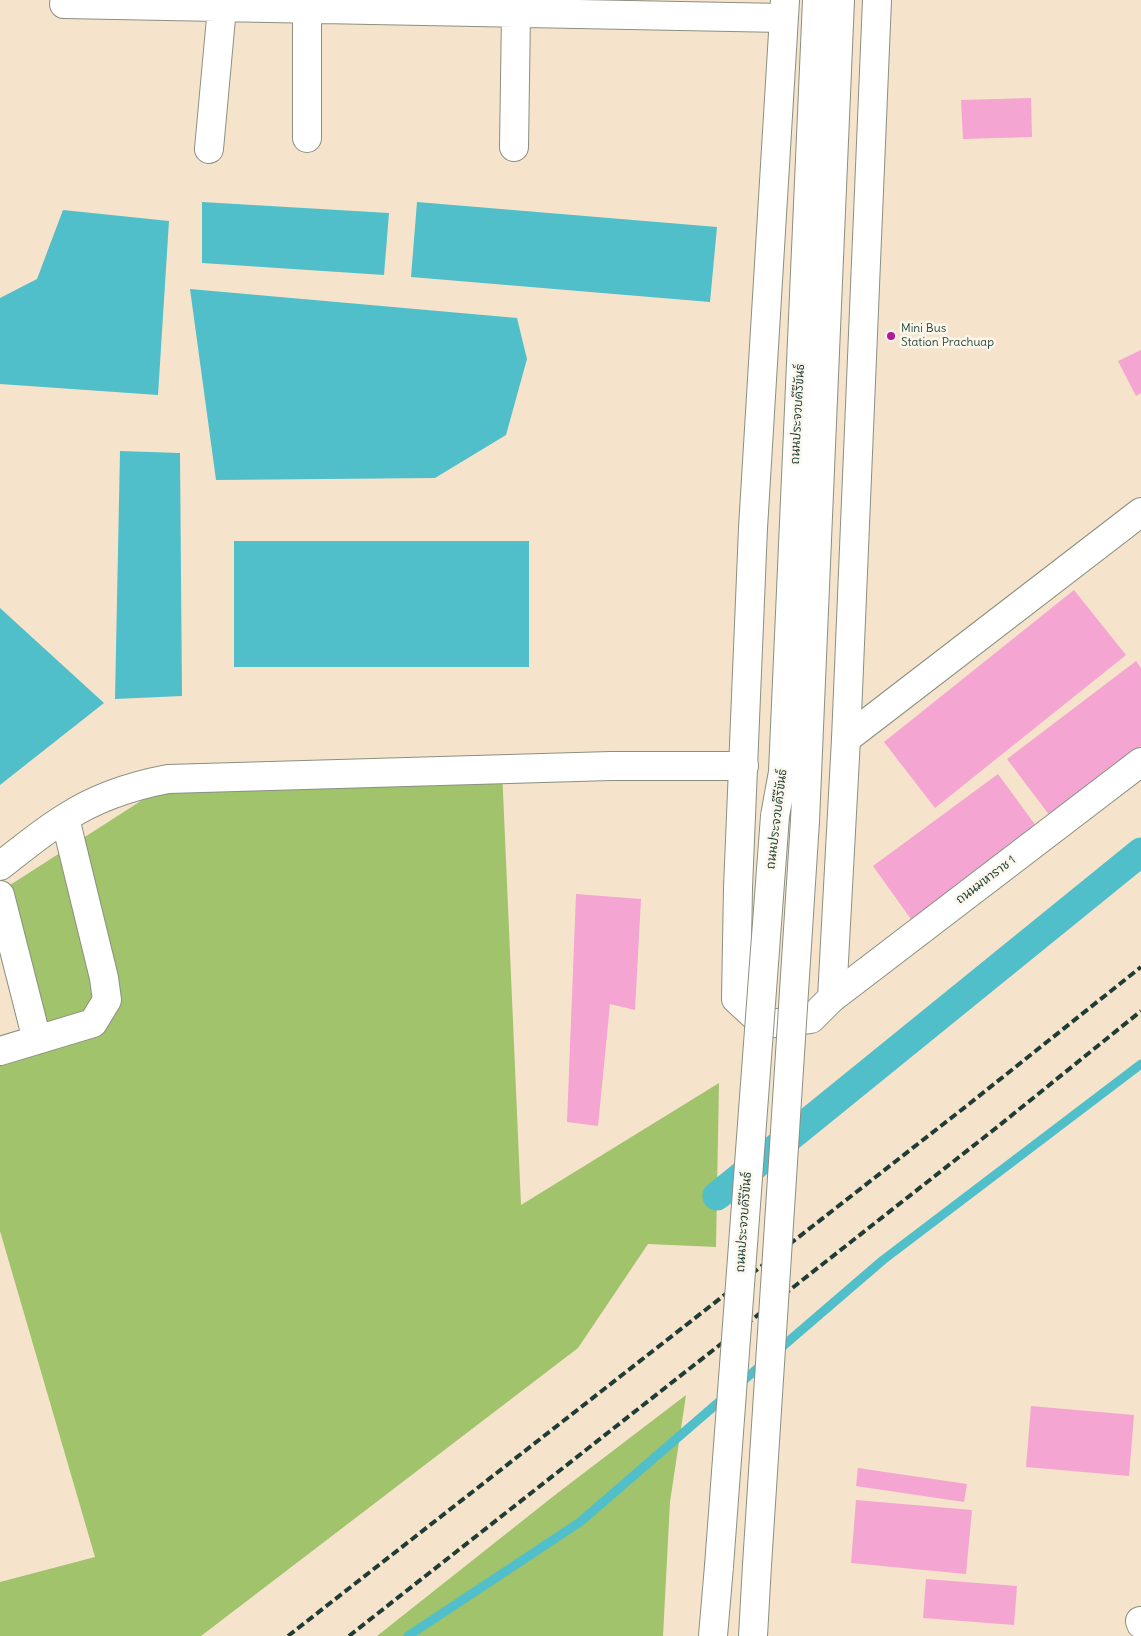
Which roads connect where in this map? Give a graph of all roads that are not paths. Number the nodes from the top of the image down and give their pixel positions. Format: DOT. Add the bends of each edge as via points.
graph roads {
  1 [pos="817,0"];
  2 [pos="840,0"];
  3 [pos="877,0"];
  4 [pos="64,4"];
  5 [pos="222,7"];
  6 [pos="307,8"];
  7 [pos="784,9"];
  8 [pos="516,13"];
  9 [pos="307,138"];
  10 [pos="514,147"];
  11 [pos="209,149"];
  12 [pos="1141,512"];
  13 [pos="846,739"];
  14 [pos="1141,762"];
  15 [pos="744,766"];
  16 [pos="65,818"];
  17 [pos="0,866"];
  18 [pos="0,895"];
  19 [pos="832,998"];
  20 [pos="37,1040"];
  21 [pos="0,1051"];
  22 [pos="713,1636"];
  23 [pos="753,1636"];
  1 -- 22 [label="main road, ถนนประจวบคีรีขันธ์, bridge" via="783,772 775,816"];
  2 -- 23 [label="main road, ถนนประจวบคีรีขันธ์, bridge" via="805,821"];
  3 -- 13 [label="main road"];
  4 -- 5 [label="main road"];
  5 -- 6 [label="main road"];
  5 -- 11 [label="main road"];
  6 -- 8 [label="main road"];
  6 -- 9 [label="main road"];
  7 -- 8 [label="main road"];
  7 -- 15 [label="main road" via="754,508"];
  8 -- 10 [label="main road"];
  12 -- 13 [label="main road"];
  13 -- 19 [label="main road"];
  14 -- 19 [label="main road, ถนนมหาราช 1"];
  15 -- 16 [label="main road" via="611,766 168,779 108,795"];
  15 -- 19 [label="main road, ถนนมหาราช 1" via="736,999 762,1022 783,1023 811,1019"];
  16 -- 17 [label="main road"];
  16 -- 20 [label="main road" via="107,1000 93,1023"];
  18 -- 20 [label="main road"];
  20 -- 21 [label="main road"];
}
